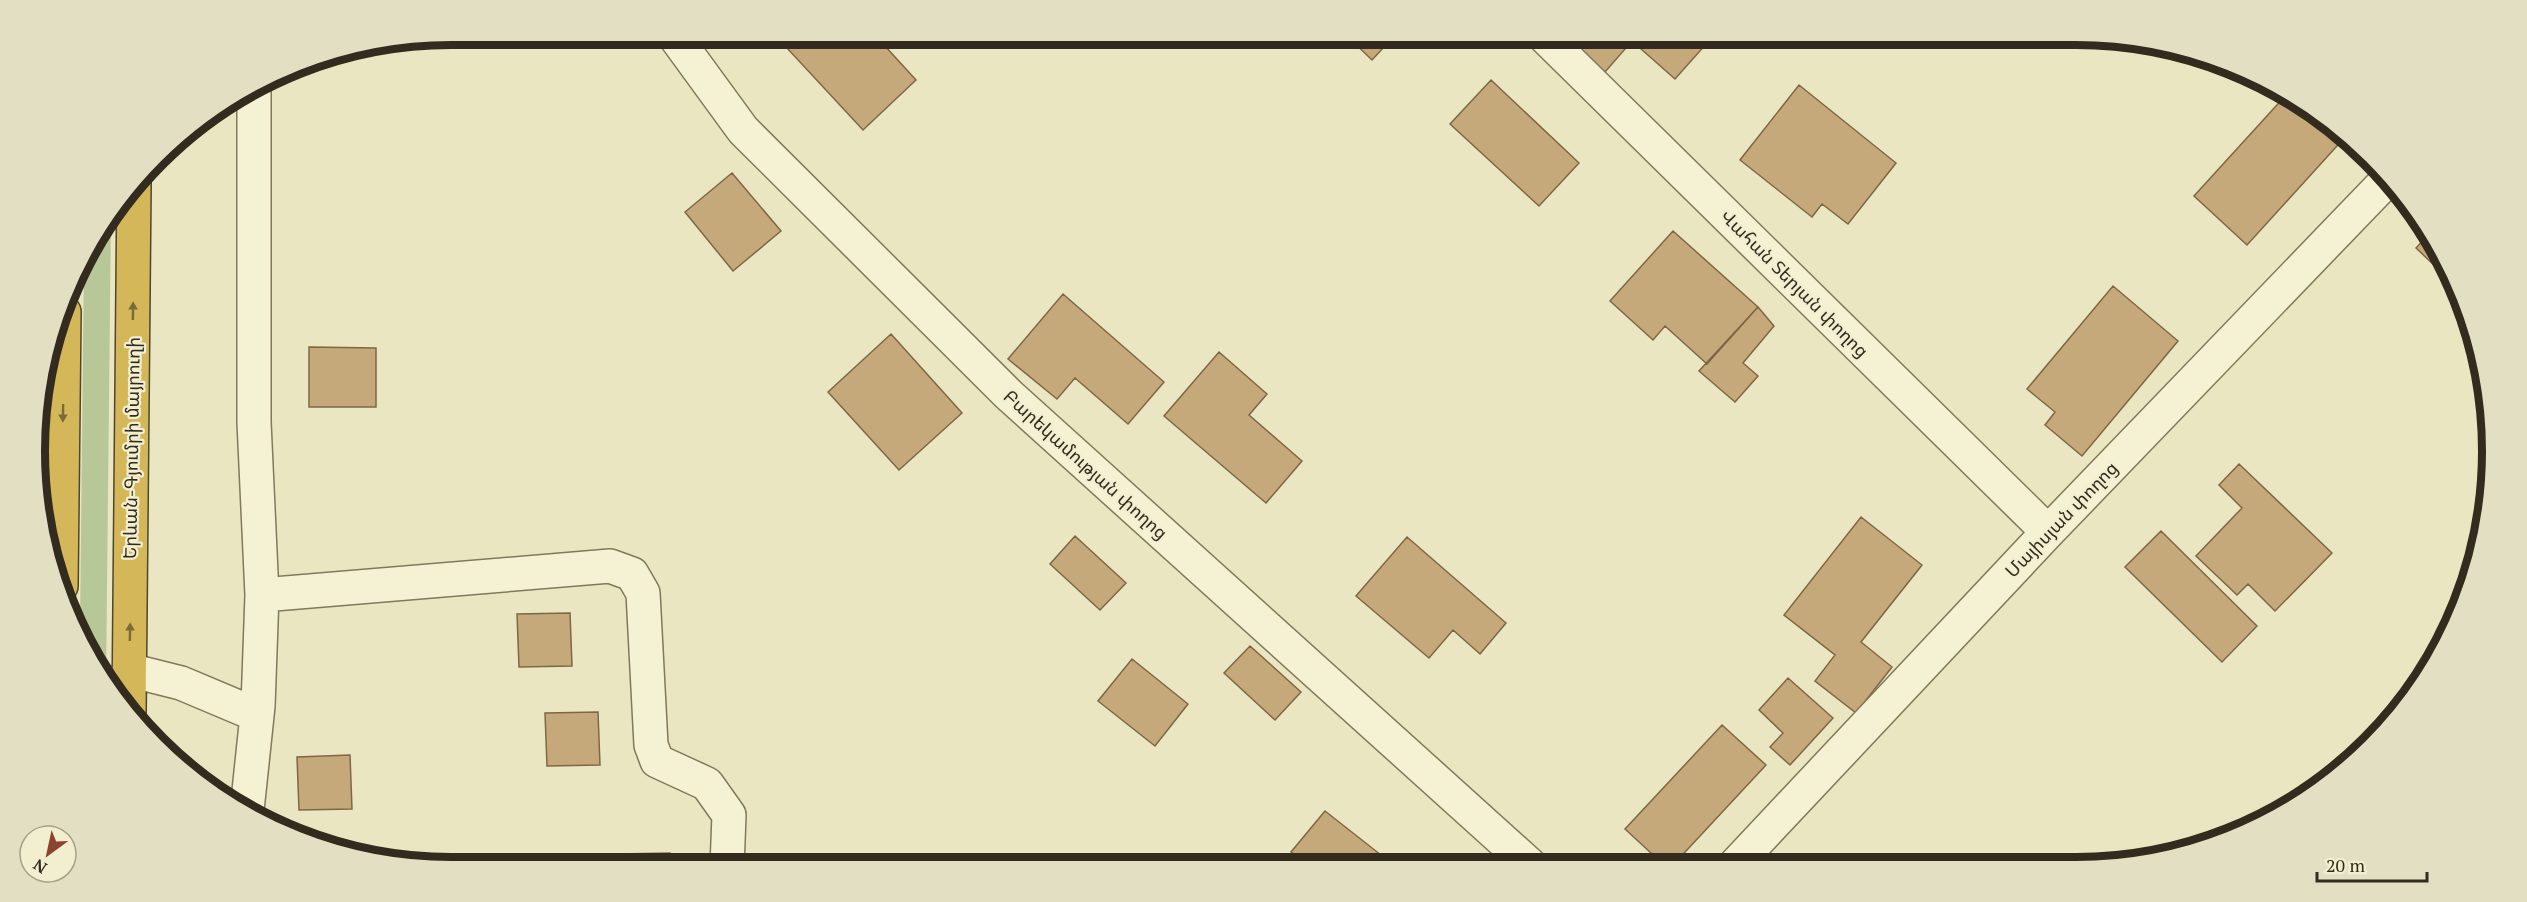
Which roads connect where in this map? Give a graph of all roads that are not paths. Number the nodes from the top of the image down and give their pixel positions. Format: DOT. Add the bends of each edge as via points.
graph roads {
  1 [pos="681,45"];
  2 [pos="1553,45"];
  3 [pos="254,96"];
  4 [pos="2382,185"];
  5 [pos="134,198"];
  6 [pos="64,330"];
  7 [pos="2048,532"];
  8 [pos="61,563"];
  9 [pos="262,595"];
  10 [pos="129,670"];
  11 [pos="129,698"];
  12 [pos="257,715"];
  13 [pos="248,803"];
  14 [pos="727,857"];
  15 [pos="1521,857"];
  16 [pos="1743,857"];
  1 -- 15 [label="street, Բարեկամության փողոց" via="743,130 1009,395"];
  2 -- 7 [label="street, Վահան Տերյան փողոց"];
  3 -- 9 [label="street" via="254,422"];
  4 -- 7 [label="street, Մայիսյան փողոց"];
  10 -- 5 [label="highway, Երևան-Գյումրի մայրուղի, one-way"];
  6 -- 8 [label="highway, one-way"];
  7 -- 16 [label="street, Մայիսյան փողոց"];
  9 -- 12 [label="street"];
  9 -- 14 [label="street" via="610,566 632,574 643,593 651,745 657,760 706,784 729,815"];
  10 -- 11 [label="highway, Երևան-Գյումրի մայրուղի"];
  10 -- 12 [label="street" via="181,683"];
  12 -- 13 [label="street"];
}
